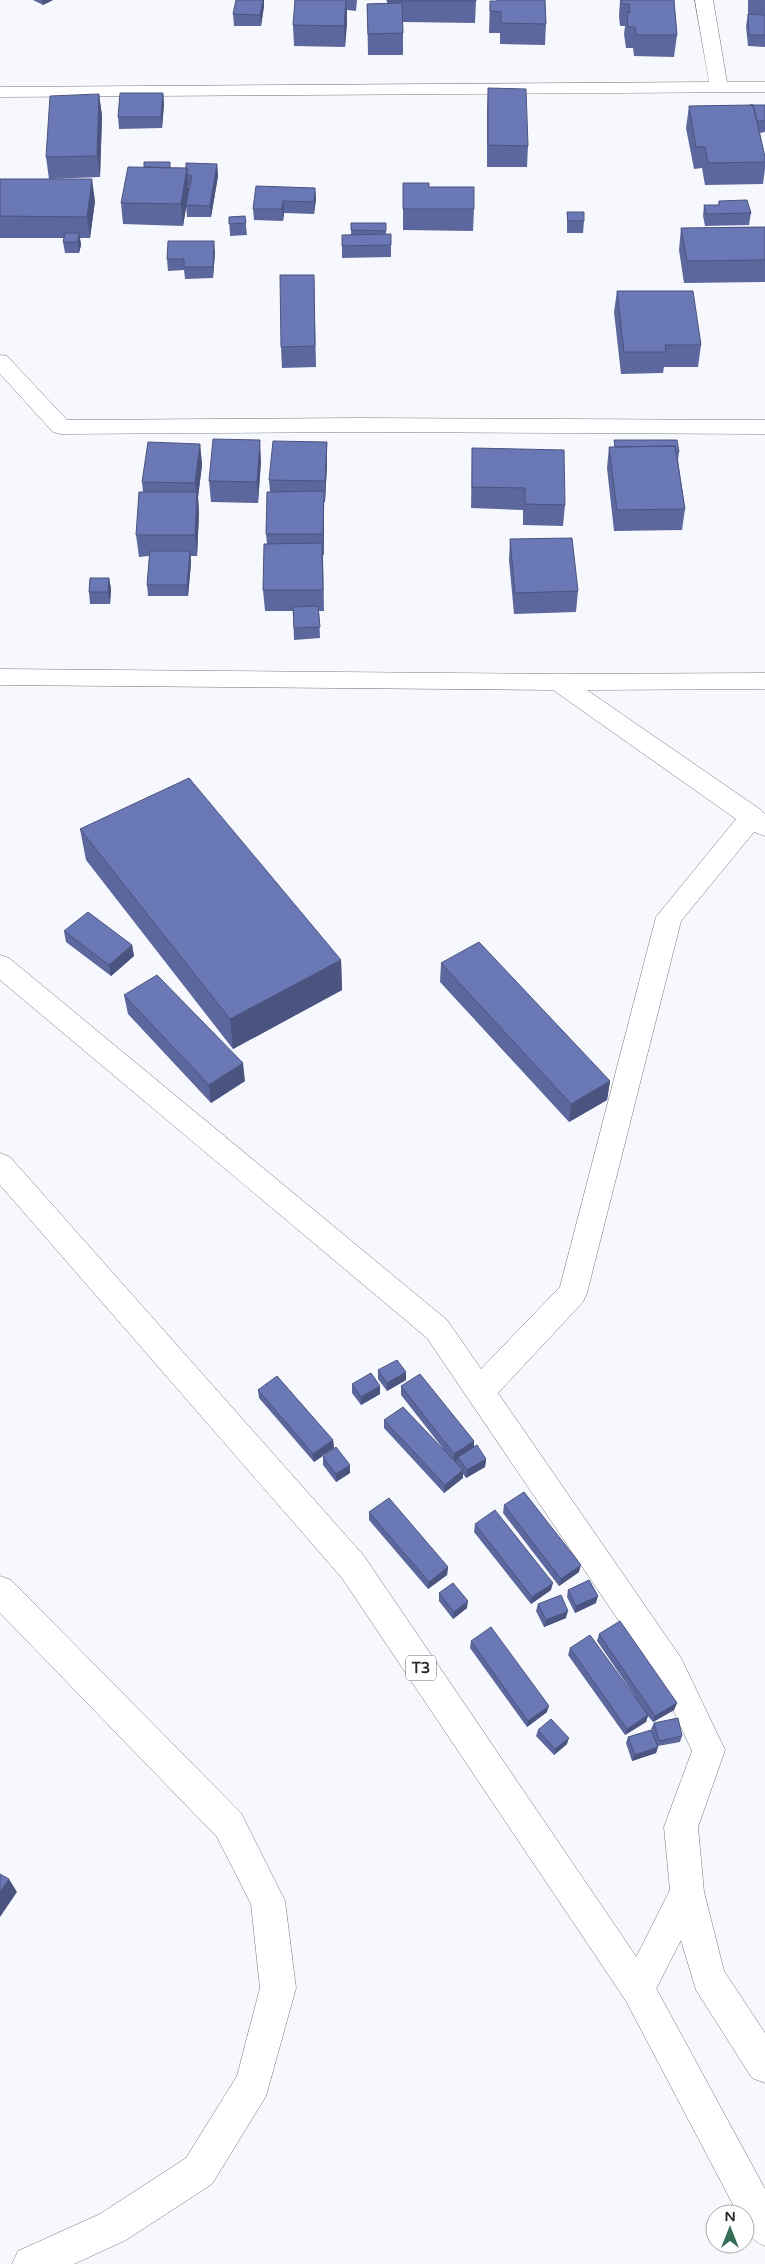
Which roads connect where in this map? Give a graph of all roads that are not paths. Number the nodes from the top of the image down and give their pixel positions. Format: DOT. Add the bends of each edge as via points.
graph roads {
  1 [pos="704,0"];
  2 [pos="718,87"];
  3 [pos="765,88"];
  4 [pos="0,92"];
  5 [pos="0,361"];
  6 [pos="765,427"];
  7 [pos="0,677"];
  8 [pos="765,681"];
  9 [pos="558,682"];
  10 [pos="758,822"];
  11 [pos="0,965"];
  12 [pos="0,1165"];
  13 [pos="480,1391"];
  14 [pos="0,1591"];
  15 [pos="687,1892"];
  16 [pos="638,1989"];
  17 [pos="765,2065"];
  18 [pos="765,2227"];
  19 [pos="31,2264"];
  1 -- 2 [label="main road"];
  2 -- 3 [label="main road"];
  2 -- 4 [label="main road"];
  5 -- 6 [label="main road" via="61,427"];
  7 -- 9 [label="main road"];
  8 -- 9 [label="main road"];
  9 -- 10 [label="main road"];
  10 -- 13 [label="main road" via="669,917 573,1293"];
  11 -- 13 [label="main road" via="437,1329"];
  12 -- 16 [label="main road, T3" via="353,1567"];
  13 -- 15 [label="main road" via="670,1669 709,1750 681,1827"];
  14 -- 19 [label="main road" via="229,1825 268,1901 278,1988 253,2083 199,2170 113,2227"];
  15 -- 16 [label="main road"];
  15 -- 17 [label="main road" via="708,1978"];
  16 -- 18 [label="main road, T3"];
}
